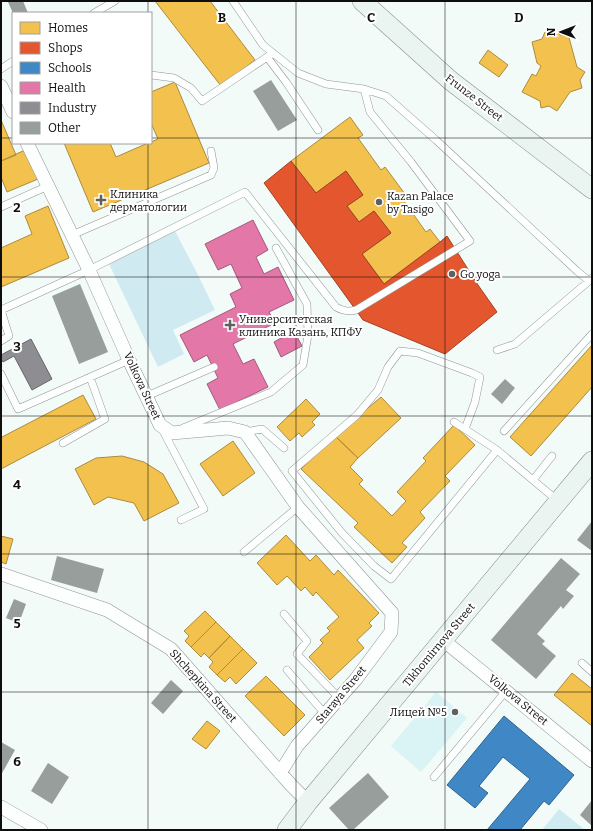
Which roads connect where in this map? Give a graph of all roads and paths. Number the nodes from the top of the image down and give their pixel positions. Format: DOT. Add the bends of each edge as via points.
graph roads {
  1 [pos="115,1"];
  2 [pos="233,1"];
  3 [pos="362,1"];
  4 [pos="96,12"];
  5 [pos="270,55"];
  6 [pos="12,63"];
  7 [pos="1,69"];
  8 [pos="152,75"];
  9 [pos="1,86"];
  10 [pos="364,89"];
  11 [pos="12,110"];
  12 [pos="318,130"];
  13 [pos="27,144"];
  14 [pos="211,151"];
  15 [pos="48,186"];
  16 [pos="592,189"];
  17 [pos="1,207"];
  18 [pos="72,235"];
  19 [pos="276,248"];
  20 [pos="89,270"];
  21 [pos="591,279"];
  22 [pos="592,334"];
  23 [pos="1,341"];
  24 [pos="497,350"];
  25 [pos="129,360"];
  26 [pos="214,368"];
  27 [pos="1,374"];
  28 [pos="90,377"];
  29 [pos="146,396"];
  30 [pos="454,422"];
  31 [pos="160,426"];
  32 [pos="465,429"];
  33 [pos="504,431"];
  34 [pos="245,432"];
  35 [pos="172,433"];
  36 [pos="63,443"];
  37 [pos="284,448"];
  38 [pos="497,450"];
  39 [pos="552,456"];
  40 [pos="591,464"];
  41 [pos="533,480"];
  42 [pos="559,502"];
  43 [pos="298,507"];
  44 [pos="181,520"];
  45 [pos="244,552"];
  46 [pos="1,574"];
  47 [pos="284,614"];
  48 [pos="443,640"];
  49 [pos="582,663"];
  50 [pos="287,670"];
  51 [pos="592,672"];
  52 [pos="506,691"];
  53 [pos="340,698"];
  54 [pos="325,714"];
  55 [pos="592,761"];
  56 [pos="280,773"];
  57 [pos="434,777"];
  58 [pos="308,802"];
  59 [pos="3,808"];
  60 [pos="41,830"];
  61 [pos="287,830"];
  1 -- 4 [label="lane"];
  2 -- 5 [label="lane"];
  3 -- 16 [label="main road, Frunze Street" via="451,81"];
  5 -- 8 [label="lane" via="202,101 191,88 174,78"];
  5 -- 10 [label="lane" via="298,73 326,84"];
  5 -- 12 [label="lane"];
  6 -- 7 [label="lane"];
  9 -- 11 [label="street"];
  10 -- 20 [label="lane" via="370,112 470,241 356,310 343,311 336,307 245,192"];
  10 -- 21 [label="lane" via="386,96"];
  13 -- 15 [label="street, Volkova Street"];
  14 -- 18 [label="lane" via="214,168 211,175"];
  15 -- 17 [label="lane"];
  15 -- 18 [label="street, Volkova Street"];
  18 -- 20 [label="street, Volkova Street"];
  19 -- 35 [label="lane" via="307,304 308,335 303,365 271,392"];
  20 -- 23 [label="lane" via="1,310 9,336"];
  20 -- 25 [label="street, Volkova Street"];
  21 -- 24 [label="lane" via="516,344"];
  22 -- 33 [label="lane"];
  25 -- 28 [label="lane"];
  25 -- 29 [label="street, Volkova Street"];
  26 -- 29 [label="lane"];
  27 -- 28 [label="lane" via="18,409"];
  28 -- 36 [label="lane" via="105,419"];
  29 -- 31 [label="street, Volkova Street"];
  30 -- 32 [label="lane"];
  31 -- 35 [label="street, Volkova Street"];
  31 -- 44 [label="lane" via="204,509"];
  32 -- 38 [label="lane"];
  32 -- 38 [label="lane" via="475,402 480,377 418,353 400,351 388,367 378,390 357,415 292,471 342,533 374,566 391,579"];
  34 -- 35 [label="street" via="228,428"];
  34 -- 37 [label="lane" via="262,429"];
  34 -- 43 [label="street"];
  38 -- 41 [label="lane"];
  39 -- 41 [label="lane"];
  40 -- 42 [label="main road, Tikhomirnova Street"];
  41 -- 42 [label="lane"];
  42 -- 48 [label="main road, Tikhomirnova Street"];
  43 -- 45 [label="lane"];
  43 -- 53 [label="street, Staraya Street" via="392,613 391,632"];
  46 -- 56 [label="street, Shchepkina Street" via="107,610 171,649"];
  47 -- 53 [label="lane" via="307,641 297,654"];
  48 -- 52 [label="street, Volkova Street"];
  48 -- 58 [label="main road, Tikhomirnova Street"];
  49 -- 51 [label="lane"];
  50 -- 54 [label="lane"];
  52 -- 55 [label="street, Volkova Street"];
  52 -- 57 [label="lane"];
  53 -- 54 [label="street, Staraya Street"];
  54 -- 56 [label="street, Staraya Street" via="297,746"];
  56 -- 58 [label="street, Shchepkina Street"];
  58 -- 61 [label="main road, Tikhomirnova Street"];
  59 -- 60 [label="street"];
}
